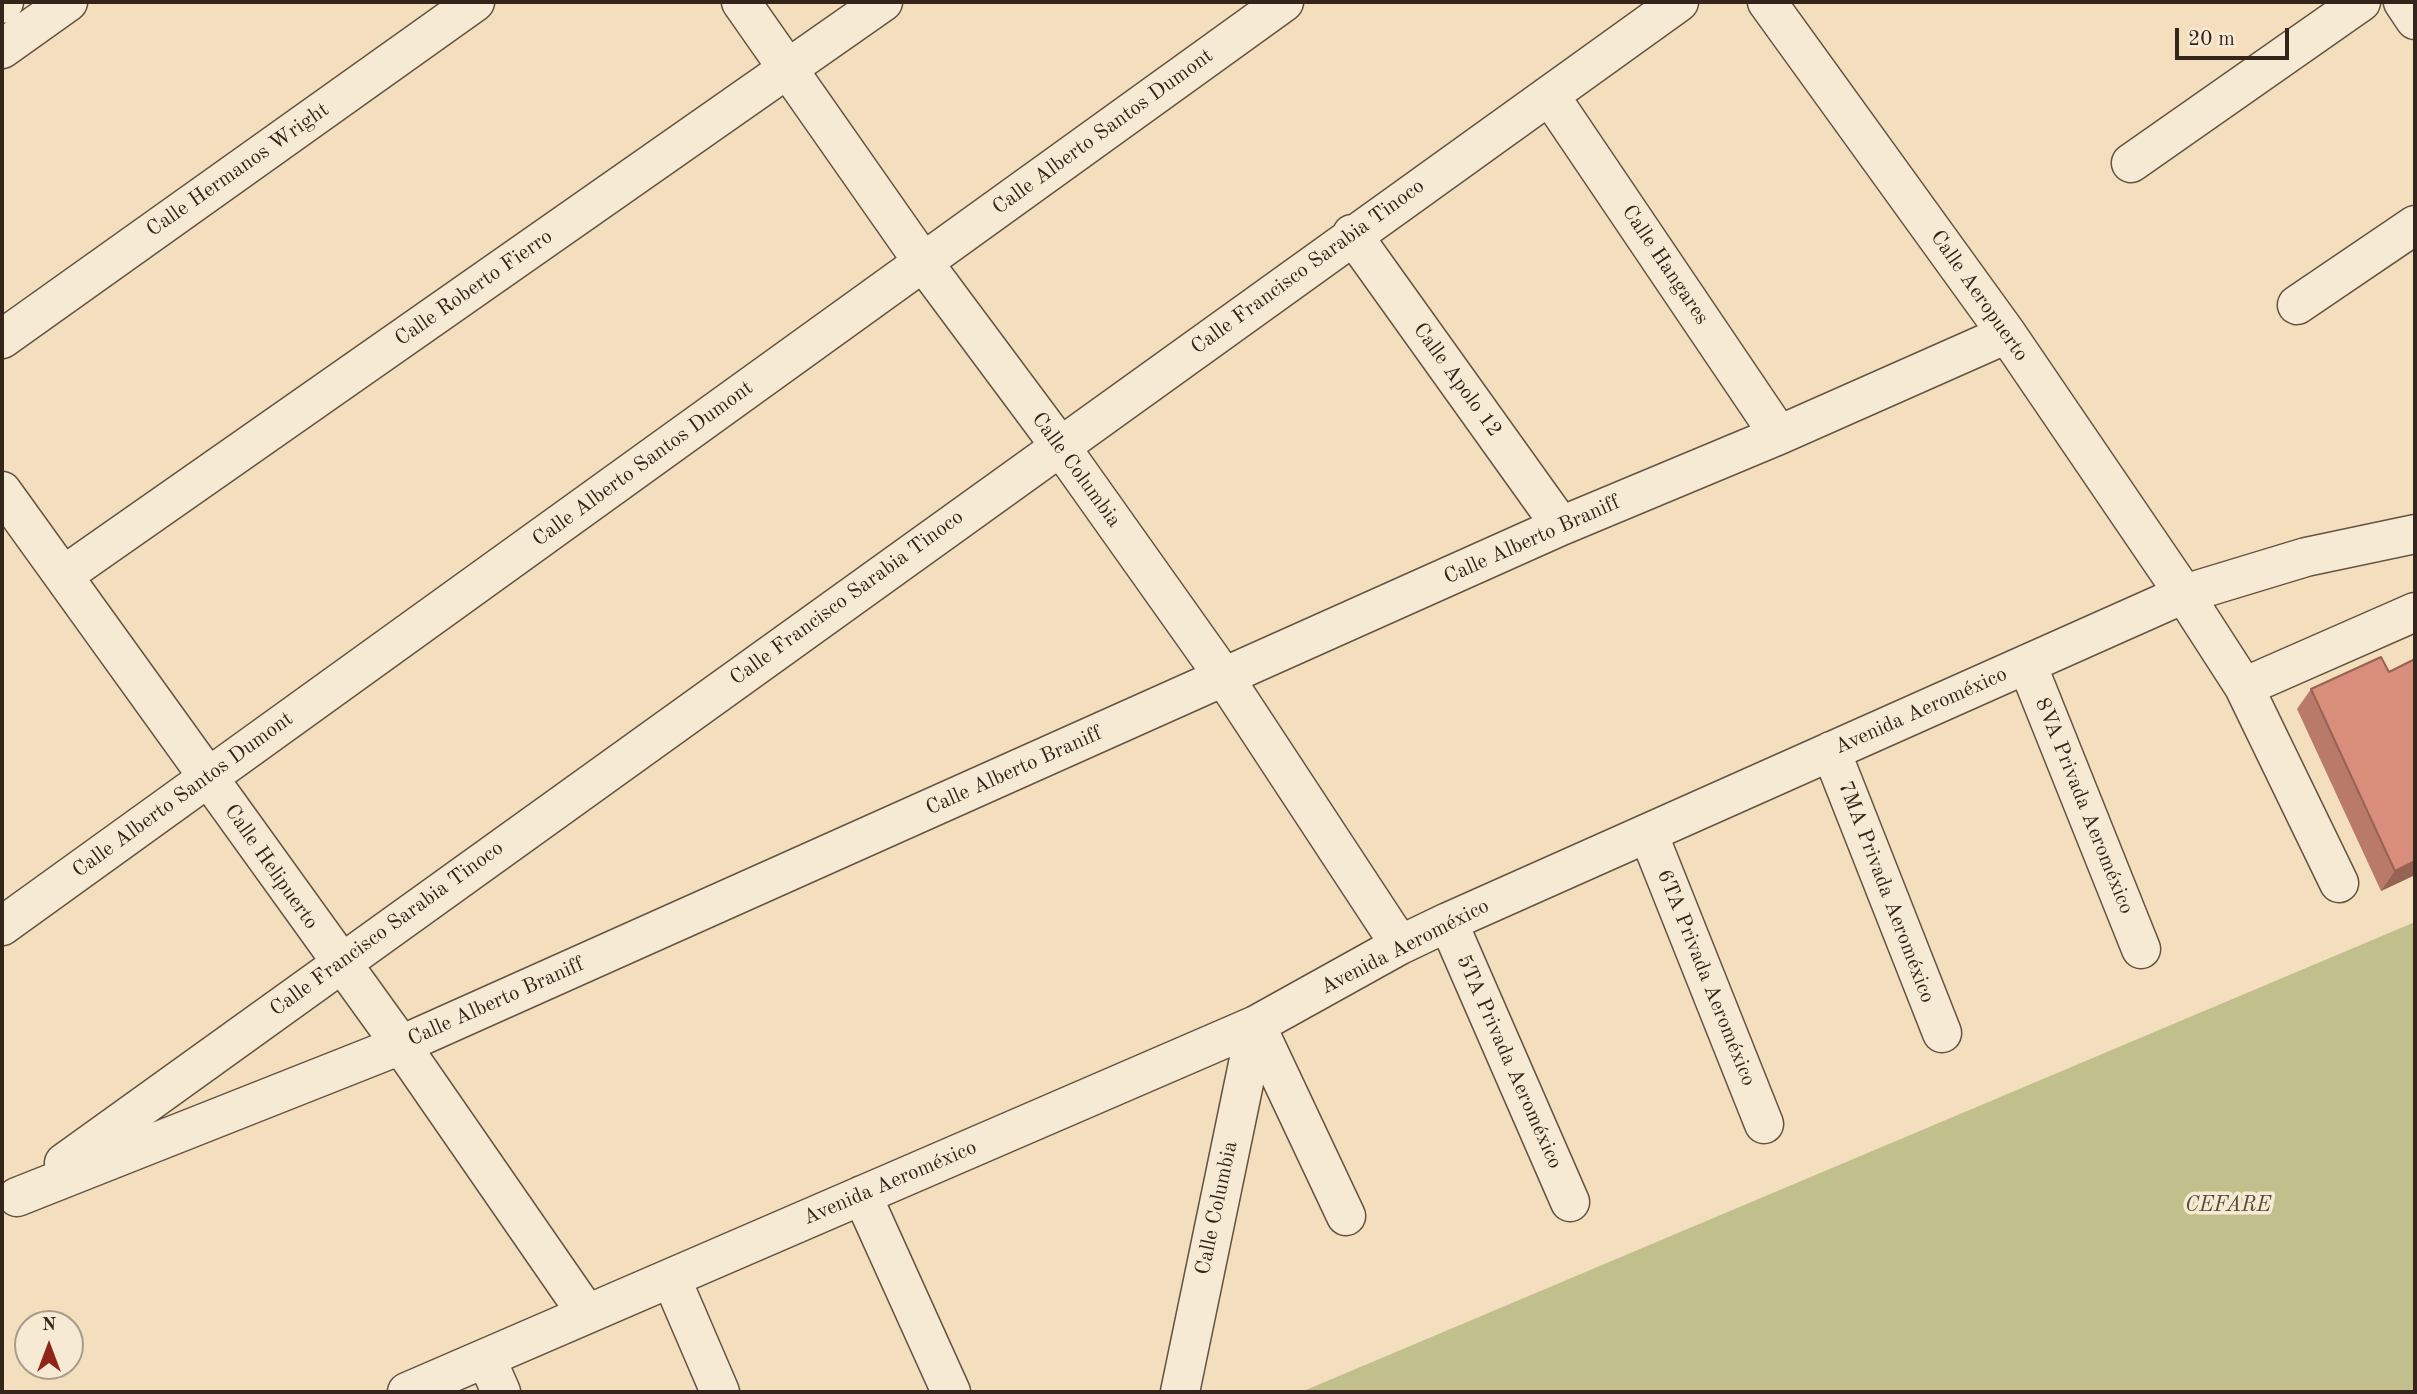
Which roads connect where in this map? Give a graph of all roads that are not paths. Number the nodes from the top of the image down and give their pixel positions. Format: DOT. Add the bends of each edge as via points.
graph roads {
  1 [pos="67,2"];
  2 [pos="475,2"];
  3 [pos="741,2"];
  4 [pos="883,2"];
  5 [pos="1284,2"];
  6 [pos="1679,2"];
  7 [pos="1768,2"];
  8 [pos="2361,2"];
  9 [pos="2,49"];
  10 [pos="788,69"];
  11 [pos="1550,96"];
  12 [pos="2130,163"];
  13 [pos="2415,225"];
  14 [pos="1353,234"];
  15 [pos="923,262"];
  16 [pos="2297,304"];
  17 [pos="2007,334"];
  18 [pos="2,339"];
  19 [pos="1779,435"];
  20 [pos="1060,446"];
  21 [pos="2,491"];
  22 [pos="1561,526"];
  23 [pos="2415,534"];
  24 [pos="64,575"];
  25 [pos="2184,594"];
  26 [pos="2415,612"];
  27 [pos="2027,664"];
  28 [pos="1224,677"];
  29 [pos="2244,687"];
  30 [pos="1831,751"];
  31 [pos="208,777"];
  32 [pos="1648,833"];
  33 [pos="2339,883"];
  34 [pos="1448,922"];
  35 [pos="2,926"];
  36 [pos="1400,945"];
  37 [pos="2141,949"];
  38 [pos="339,963"];
  39 [pos="1256,1025"];
  40 [pos="1942,1033"];
  41 [pos="401,1045"];
  42 [pos="1764,1124"];
  43 [pos="862,1195"];
  44 [pos="9,1202"];
  45 [pos="1570,1202"];
  46 [pos="1346,1216"];
  47 [pos="671,1278"];
  48 [pos="587,1314"];
  49 [pos="486,1358"];
  50 [pos="407,1392"];
  51 [pos="501,1392"];
  52 [pos="720,1392"];
  53 [pos="951,1392"];
  54 [pos="1180,1392"];
  1 -- 9 [label="street"];
  2 -- 18 [label="street, Calle Hermanos Wright"];
  3 -- 10 [label="street, Calle Columbia"];
  4 -- 10 [label="street, Calle Roberto Fierro"];
  5 -- 15 [label="street, Calle Alberto Santos Dumont"];
  6 -- 11 [label="street, Calle Francisco Sarabia Tinoco"];
  7 -- 17 [label="street, Calle Aeropuerto"];
  8 -- 12 [label="street"];
  10 -- 15 [label="street, Calle Columbia"];
  10 -- 24 [label="street, Calle Roberto Fierro"];
  11 -- 14 [label="street, Calle Francisco Sarabia Tinoco"];
  11 -- 19 [label="street, Calle Hangares"];
  13 -- 16 [label="street"];
  14 -- 20 [label="street, Calle Francisco Sarabia Tinoco"];
  14 -- 22 [label="street, Calle Apolo 12"];
  15 -- 20 [label="street, Calle Columbia"];
  15 -- 31 [label="street, Calle Alberto Santos Dumont"];
  17 -- 19 [label="street, Calle Alberto Braniff"];
  17 -- 25 [label="street, Calle Aeropuerto"];
  19 -- 22 [label="street, Calle Alberto Braniff"];
  20 -- 28 [label="street, Calle Columbia"];
  20 -- 38 [label="street, Calle Francisco Sarabia Tinoco"];
  21 -- 24 [label="street, Calle Helipuerto"];
  22 -- 28 [label="street, Calle Alberto Braniff"];
  23 -- 25 [label="street, Avenida Aeroméxico" via="2306,557"];
  24 -- 31 [label="street, Calle Helipuerto"];
  25 -- 27 [label="street, Avenida Aeroméxico"];
  25 -- 29 [label="street, Calle Aeropuerto"];
  26 -- 29 [label="street"];
  27 -- 30 [label="street, Avenida Aeroméxico"];
  27 -- 37 [label="street, 8VA Privada Aeroméxico"];
  28 -- 36 [label="street, Calle Columbia"];
  28 -- 41 [label="street, Calle Alberto Braniff"];
  29 -- 33 [label="street, Calle Aeropuerto"];
  30 -- 32 [label="street, Avenida Aeroméxico"];
  30 -- 40 [label="street, 7MA Privada Aeroméxico"];
  31 -- 35 [label="street, Calle Alberto Santos Dumont"];
  31 -- 38 [label="street, Calle Helipuerto"];
  32 -- 34 [label="street, Avenida Aeroméxico"];
  32 -- 42 [label="street, 6TA Privada Aeroméxico"];
  34 -- 36 [label="street, Avenida Aeroméxico"];
  34 -- 45 [label="street, 5TA Privada Aeroméxico"];
  36 -- 39 [label="street, Avenida Aeroméxico"];
  38 -- 41 [label="street, Calle Helipuerto"];
  38 -- 44 [label="street, Calle Francisco Sarabia Tinoco"];
  39 -- 43 [label="street, Avenida Aeroméxico"];
  39 -- 46 [label="street"];
  39 -- 54 [label="street, Calle Columbia"];
  41 -- 44 [label="street, Calle Alberto Braniff"];
  41 -- 48 [label="street, Calle Helipuerto"];
  43 -- 47 [label="street, Avenida Aeroméxico"];
  43 -- 53 [label="street"];
  47 -- 48 [label="street, Avenida Aeroméxico"];
  47 -- 52 [label="street"];
  48 -- 49 [label="street, Avenida Aeroméxico"];
  49 -- 50 [label="street, Avenida Aeroméxico"];
  49 -- 51 [label="street"];
}
